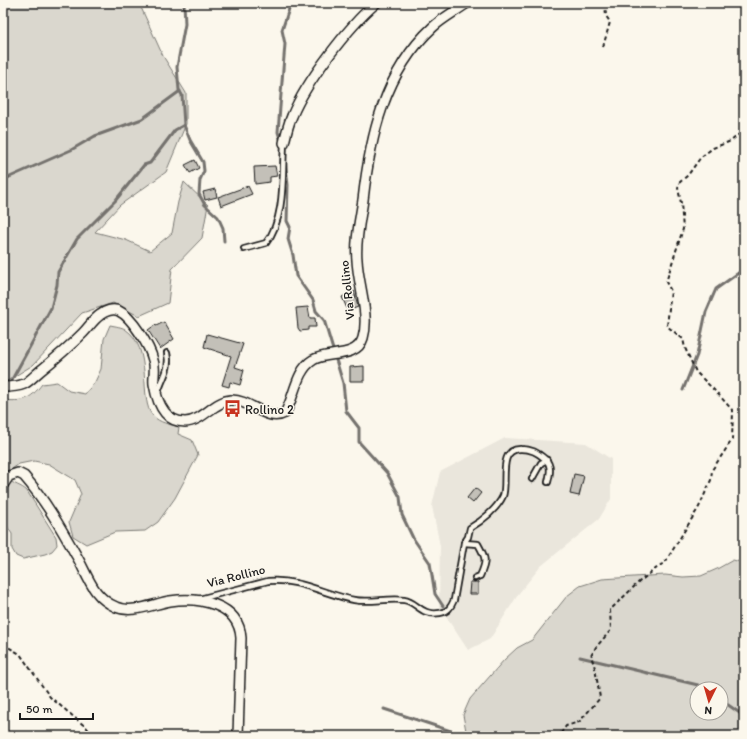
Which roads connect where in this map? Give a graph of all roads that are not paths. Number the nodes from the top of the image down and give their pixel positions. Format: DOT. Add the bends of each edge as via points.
graph roads {
  1 [pos="376,3"];
  2 [pos="467,3"];
  3 [pos="284,143"];
  4 [pos="244,249"];
  5 [pos="167,353"];
  6 [pos="3,387"];
  7 [pos="157,395"];
  8 [pos="547,460"];
  9 [pos="532,479"];
  10 [pos="548,482"];
  11 [pos="3,485"];
  12 [pos="464,543"];
  13 [pos="475,578"];
  14 [pos="193,600"];
  15 [pos="238,736"];
  1 -- 3 [label="street" via="334,49 309,84 292,116"];
  2 -- 7 [label="street, Via Rollino" via="427,33 401,67 380,110 371,146 356,250 364,308 364,332 360,345 343,353 312,360 298,380 285,413 277,416 240,401 231,400 195,419 183,422 165,414"];
  3 -- 4 [label="lane" via="280,212 276,227 266,243"];
  5 -- 7 [label="lane" via="168,371"];
  6 -- 7 [label="street, Via Rollino" via="25,384 72,343 99,315 111,310 126,315 145,342 154,360"];
  8 -- 9 [label="lane" via="541,463"];
  8 -- 10 [label="lane" via="551,471"];
  8 -- 12 [label="lane, Via Rollino" via="531,449 518,449 510,453 505,461 503,494 481,521 470,528"];
  11 -- 14 [label="street, Via Rollino" via="12,474 24,476 58,524 96,592 117,608 131,609 169,601"];
  12 -- 13 [label="lane" via="478,544 485,556 485,566 480,576"];
  12 -- 14 [label="lane, Via Rollino" via="454,600 444,613 430,615 406,601 357,601 278,580"];
  14 -- 15 [label="street, Via Rollino" via="225,609 235,618 241,630"];
}
